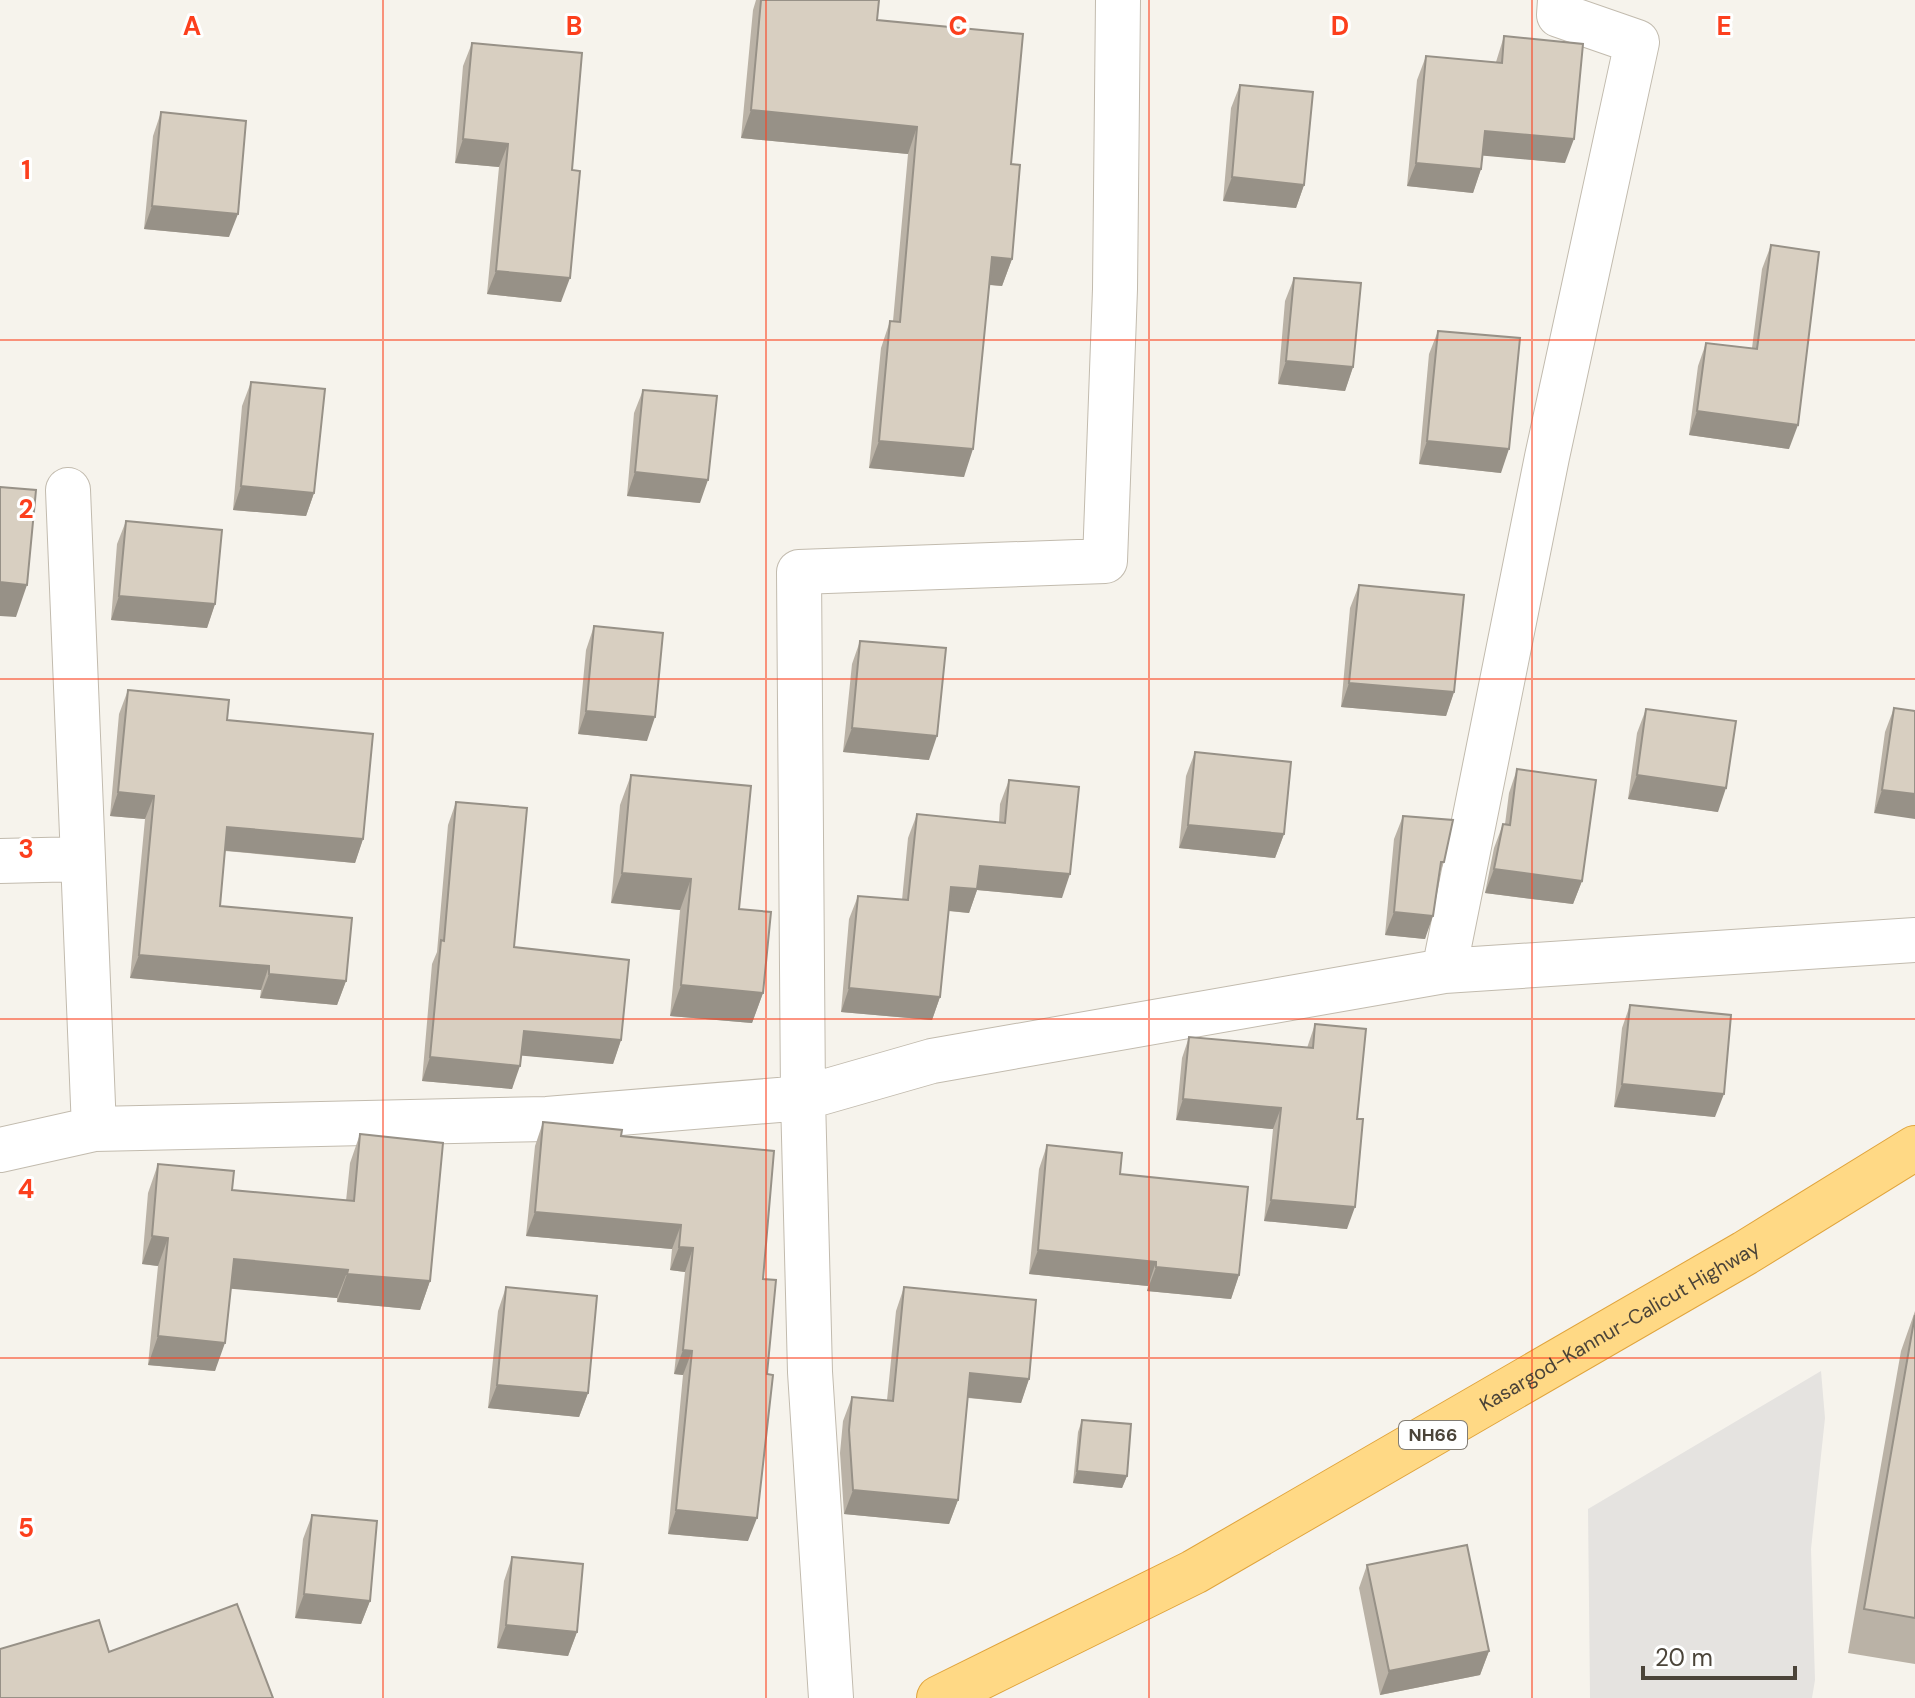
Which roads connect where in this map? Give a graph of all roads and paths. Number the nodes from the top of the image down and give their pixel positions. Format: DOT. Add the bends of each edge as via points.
graph roads {
  1 [pos="1118,0"];
  2 [pos="1560,0"];
  3 [pos="68,490"];
  4 [pos="83,859"];
  5 [pos="0,861"];
  6 [pos="1915,940"];
  7 [pos="1444,971"];
  8 [pos="803,1098"];
  9 [pos="94,1129"];
  10 [pos="1915,1148"];
  11 [pos="0,1150"];
  12 [pos="831,1698"];
  13 [pos="939,1698"];
  1 -- 8 [label="street" via="1105,561 799,572"];
  2 -- 7 [label="street" via="1559,15 1637,42"];
  3 -- 4 [label="street"];
  4 -- 5 [label="street"];
  4 -- 9 [label="street"];
  6 -- 7 [label="street"];
  7 -- 8 [label="street" via="932,1061"];
  8 -- 9 [label="street" via="547,1119"];
  8 -- 12 [label="street" via="810,1372"];
  9 -- 11 [label="street"];
  10 -- 13 [label="highway, Kasargod-Kannur-Calicut Highway / NH66" via="1745,1253 1194,1572"];
}
